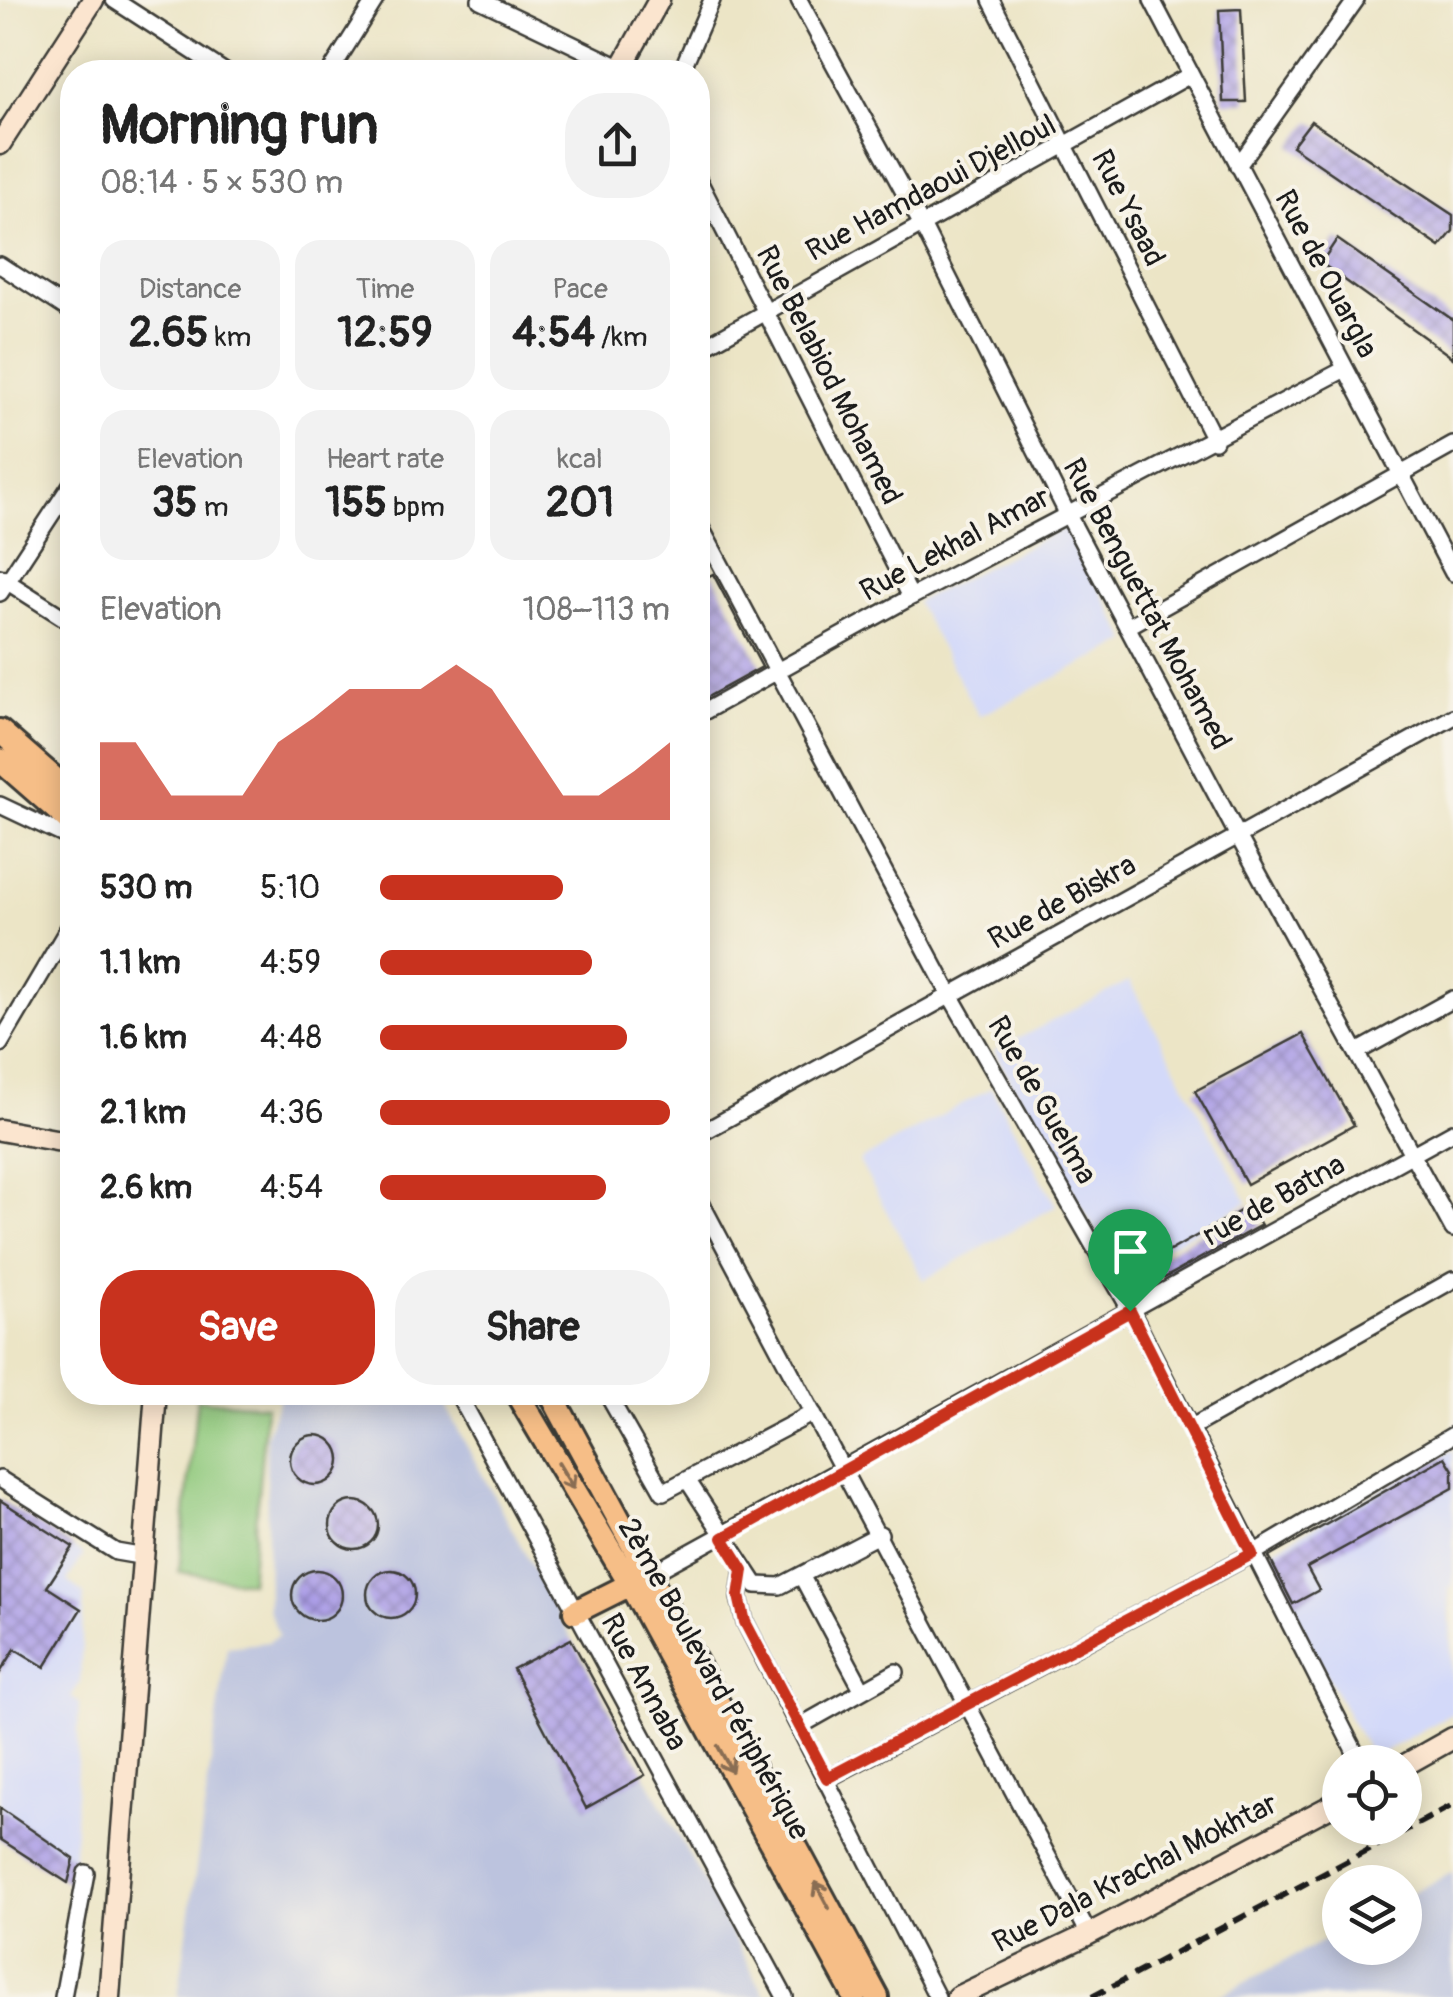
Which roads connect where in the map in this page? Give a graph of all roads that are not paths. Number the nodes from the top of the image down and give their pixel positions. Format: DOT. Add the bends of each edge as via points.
graph roads {
  1 [pos="93,0"];
  2 [pos="114,0"];
  3 [pos="376,0"];
  4 [pos="480,0"];
  5 [pos="659,0"];
  6 [pos="673,0"];
  7 [pos="712,0"];
  8 [pos="800,0"];
  9 [pos="990,0"];
  10 [pos="1152,0"];
  11 [pos="1356,0"];
  12 [pos="206,60"];
  13 [pos="338,60"];
  14 [pos="602,60"];
  15 [pos="632,60"];
  16 [pos="634,60"];
  17 [pos="686,60"];
  18 [pos="1190,75"];
  19 [pos="0,144"];
  20 [pos="1066,147"];
  21 [pos="1238,166"];
  22 [pos="710,202"];
  23 [pos="923,226"];
  24 [pos="0,266"];
  25 [pos="60,304"];
  26 [pos="765,308"];
  27 [pos="710,342"];
  28 [pos="1345,369"];
  29 [pos="1215,441"];
  30 [pos="1453,445"];
  31 [pos="1401,477"];
  32 [pos="60,500"];
  33 [pos="1068,515"];
  34 [pos="710,544"];
  35 [pos="1453,573"];
  36 [pos="2,584"];
  37 [pos="911,597"];
  38 [pos="60,616"];
  39 [pos="1127,628"];
  40 [pos="781,672"];
  41 [pos="710,708"];
  42 [pos="1453,718"];
  43 [pos="0,731"];
  44 [pos="0,760"];
  45 [pos="60,784"];
  46 [pos="0,805"];
  47 [pos="60,813"];
  48 [pos="60,833"];
  49 [pos="1238,836"];
  50 [pos="60,939"];
  51 [pos="950,995"];
  52 [pos="1453,999"];
  53 [pos="7,1016"];
  54 [pos="0,1044"];
  55 [pos="1357,1052"];
  56 [pos="710,1128"];
  57 [pos="0,1130"];
  58 [pos="1453,1132"];
  59 [pos="60,1141"];
  60 [pos="1413,1155"];
  61 [pos="710,1220"];
  62 [pos="1453,1229"];
  63 [pos="1453,1280"];
  64 [pos="1130,1311"];
  65 [pos="155,1405"];
  66 [pos="464,1405"];
  67 [pos="525,1405"];
  68 [pos="556,1405"];
  69 [pos="613,1405"];
  70 [pos="813,1413"];
  71 [pos="1192,1427"];
  72 [pos="1453,1435"];
  73 [pos="845,1469"];
  74 [pos="0,1478"];
  75 [pos="688,1481"];
  76 [pos="880,1534"];
  77 [pos="723,1538"];
  78 [pos="1252,1554"];
  79 [pos="145,1557"];
  80 [pos="743,1570"];
  81 [pos="801,1575"];
  82 [pos="639,1580"];
  83 [pos="575,1612"];
  84 [pos="896,1672"];
  85 [pos="862,1689"];
  86 [pos="971,1704"];
  87 [pos="800,1726"];
  88 [pos="1453,1738"];
  89 [pos="1351,1745"];
  90 [pos="1422,1755"];
  91 [pos="827,1778"];
  92 [pos="1322,1811"];
  93 [pos="86,1873"];
  94 [pos="1089,1934"];
  95 [pos="863,1991"];
  96 [pos="63,1997"];
  97 [pos="109,1997"];
  98 [pos="785,1997"];
  99 [pos="936,1997"];
  100 [pos="957,1997"];
  1 -- 19 [label="street"];
  2 -- 12 [label="street"];
  3 -- 13 [label="street"];
  4 -- 14 [label="street"];
  5 -- 15 [label="street"];
  6 -- 16 [label="street"];
  7 -- 17 [label="street"];
  8 -- 23 [label="street, Rue Benguettat Mohamed"];
  9 -- 20 [label="street, Rue Ysaad"];
  10 -- 18 [label="street, Rue de Ouargla"];
  11 -- 21 [label="street"];
  18 -- 20 [label="street, Rue Hamdaoui Djelloul"];
  18 -- 21 [label="street, Rue de Ouargla"];
  20 -- 23 [label="street, Rue Hamdaoui Djelloul"];
  20 -- 29 [label="street, Rue Ysaad"];
  21 -- 28 [label="street, Rue de Ouargla"];
  22 -- 26 [label="street, Rue Belabiod Mohamed"];
  23 -- 26 [label="street, Rue Hamdaoui Djelloul"];
  23 -- 33 [label="street, Rue Benguettat Mohamed"];
  24 -- 25 [label="street"];
  26 -- 27 [label="street, Rue Hamdaoui Djelloul"];
  26 -- 37 [label="street, Rue Belabiod Mohamed"];
  28 -- 29 [label="street, Rue Lekhal Amar"];
  28 -- 31 [label="street, Rue de Ouargla"];
  29 -- 33 [label="street, Rue Lekhal Amar"];
  30 -- 31 [label="street"];
  31 -- 35 [label="street, Rue de Ouargla"];
  31 -- 39 [label="street"];
  32 -- 36 [label="street"];
  33 -- 37 [label="street, Rue Lekhal Amar"];
  33 -- 39 [label="street, Rue Benguettat Mohamed"];
  34 -- 40 [label="street, Rue de Guelma"];
  36 -- 38 [label="street"];
  37 -- 40 [label="street, Rue Lekhal Amar"];
  39 -- 49 [label="street, Rue Benguettat Mohamed"];
  40 -- 41 [label="street, Rue Lekhal Amar"];
  40 -- 51 [label="street, Rue de Guelma"];
  42 -- 49 [label="street, Rue de Biskra"];
  43 -- 45 [label="main road"];
  44 -- 47 [label="main road"];
  46 -- 48 [label="street"];
  49 -- 51 [label="street, Rue de Biskra"];
  49 -- 55 [label="street, Rue Benguettat Mohamed"];
  50 -- 53 [label="street"];
  51 -- 56 [label="street, Rue de Biskra"];
  51 -- 64 [label="street, Rue de Guelma"];
  52 -- 55 [label="street"];
  53 -- 54 [label="street"];
  55 -- 60 [label="street, Rue Benguettat Mohamed"];
  57 -- 59 [label="street"];
  58 -- 60 [label="street, rue de Batna"];
  60 -- 62 [label="street, Rue Benguettat Mohamed"];
  60 -- 64 [label="street, rue de Batna"];
  61 -- 70 [label="street"];
  63 -- 71 [label="street"];
  64 -- 71 [label="street, Rue de Guelma"];
  64 -- 73 [label="street, rue de Batna"];
  65 -- 79 [label="street"];
  66 -- 83 [label="street, Rue Annaba"];
  67 -- 82 [label="main road, 2ème Boulevard Périphérique, one-way"];
  68 -- 82 [label="main road, 2ème Boulevard Périphérique"];
  69 -- 75 [label="street" via="663,1492"];
  70 -- 73 [label="street"];
  70 -- 75 [label="street"];
  71 -- 78 [label="street, Rue de Guelma"];
  72 -- 78 [label="street"];
  73 -- 76 [label="street"];
  73 -- 77 [label="street, rue de Batna"];
  74 -- 79 [label="street" via="116,1552"];
  75 -- 77 [label="street"];
  76 -- 81 [label="street"];
  76 -- 86 [label="street"];
  77 -- 80 [label="street"];
  77 -- 82 [label="street, rue de Batna"];
  78 -- 86 [label="street"];
  78 -- 89 [label="street, Rue de Guelma"];
  79 -- 97 [label="street"];
  80 -- 81 [label="street" via="768,1588"];
  80 -- 87 [label="street" via="745,1622"];
  81 -- 85 [label="street"];
  82 -- 83 [label="main road"];
  82 -- 95 [label="main road, 2ème Boulevard Périphérique"];
  83 -- 98 [label="street, Rue Annaba"];
  84 -- 85 [label="street"];
  85 -- 87 [label="street"];
  86 -- 91 [label="street"];
  86 -- 94 [label="street"];
  87 -- 91 [label="street"];
  88 -- 90 [label="street"];
  91 -- 99 [label="street"];
  92 -- 94 [label="street, Rue Dala Krachal Mokhtar"];
  93 -- 96 [label="street"];
  94 -- 100 [label="street, Rue Dala Krachal Mokhtar"];
}
